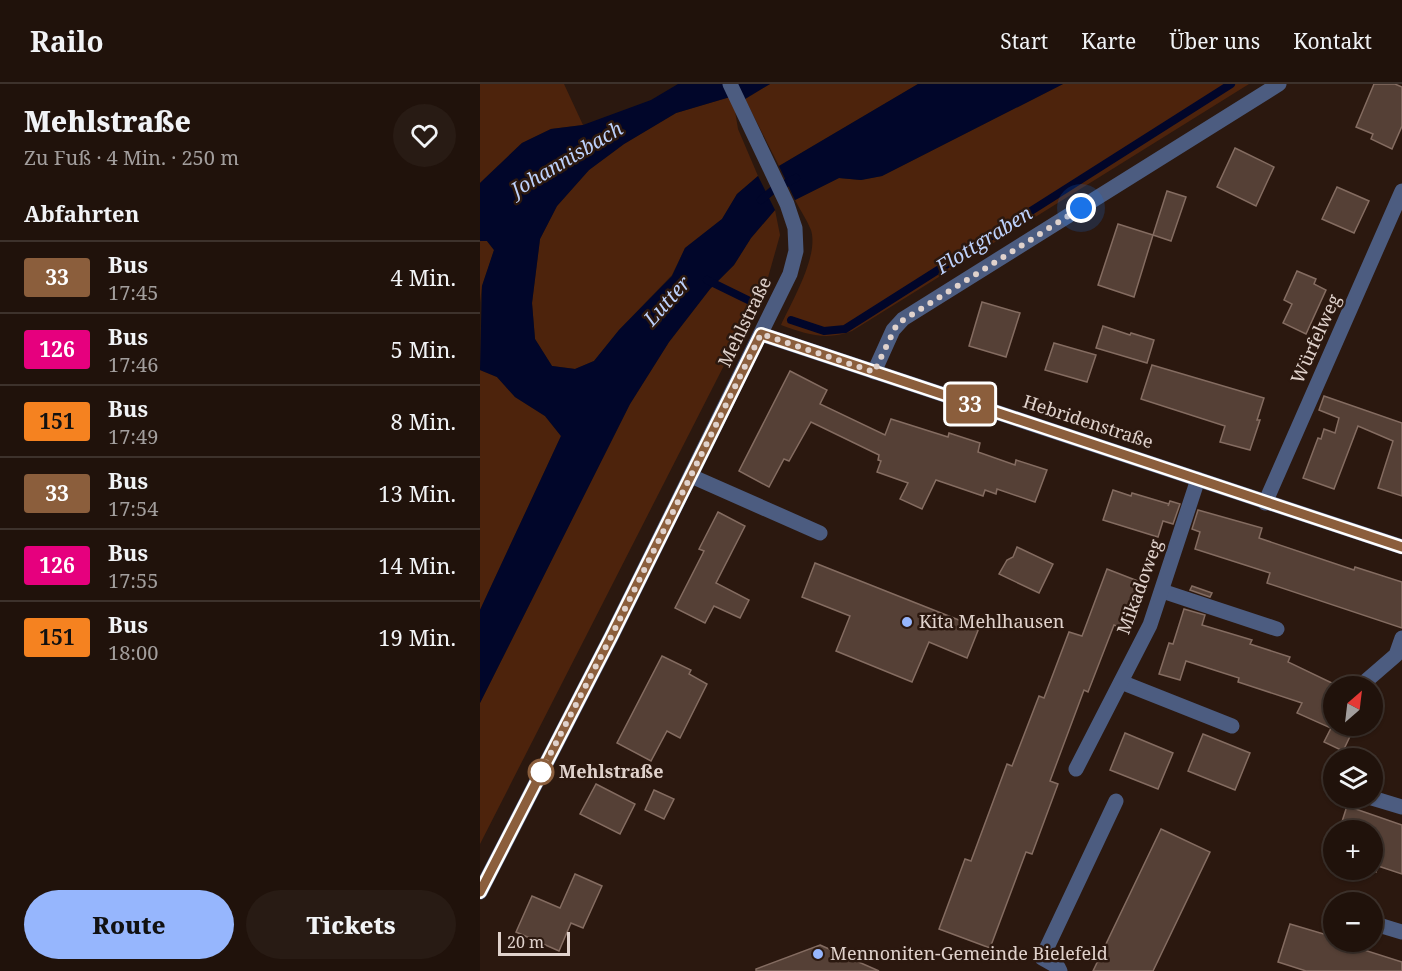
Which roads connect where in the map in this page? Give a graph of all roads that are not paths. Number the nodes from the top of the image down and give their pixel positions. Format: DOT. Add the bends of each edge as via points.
graph roads {
  1 [pos="730,84"];
  2 [pos="1280,84"];
  3 [pos="1402,191"];
  4 [pos="761,334"];
  5 [pos="874,372"];
  6 [pos="691,476"];
  7 [pos="1198,479"];
  8 [pos="1265,503"];
  9 [pos="820,533"];
  10 [pos="1402,547"];
  11 [pos="1162,591"];
  12 [pos="1277,629"];
  13 [pos="1402,639"];
  14 [pos="1372,676"];
  15 [pos="1121,682"];
  16 [pos="1232,726"];
  17 [pos="1076,769"];
  18 [pos="1116,801"];
  19 [pos="1383,801"];
  20 [pos="1402,807"];
  21 [pos="480,892"];
  22 [pos="1383,926"];
  23 [pos="1402,932"];
  24 [pos="1060,971"];
  1 -- 4 [label="street, Mehlstraße" via="795,228 796,251 790,274"];
  2 -- 5 [label="street" via="903,320 893,330"];
  3 -- 8 [label="street, Würfelweg"];
  4 -- 5 [label="street, Hebridenstraße"];
  4 -- 6 [label="street, Mehlstraße"];
  5 -- 7 [label="street, Hebridenstraße"];
  6 -- 9 [label="street"];
  6 -- 21 [label="street, Mehlstraße"];
  7 -- 8 [label="street, Hebridenstraße"];
  7 -- 11 [label="street, Mikadoweg"];
  8 -- 10 [label="street, Hebridenstraße"];
  11 -- 12 [label="street"];
  11 -- 15 [label="street, Mikadoweg" via="1150,625"];
  13 -- 14 [label="street" via="1396,655"];
  15 -- 16 [label="street"];
  15 -- 17 [label="street, Mikadoweg"];
  18 -- 24 [label="street" via="1042,958"];
  19 -- 20 [label="street"];
  22 -- 23 [label="street"];
}
